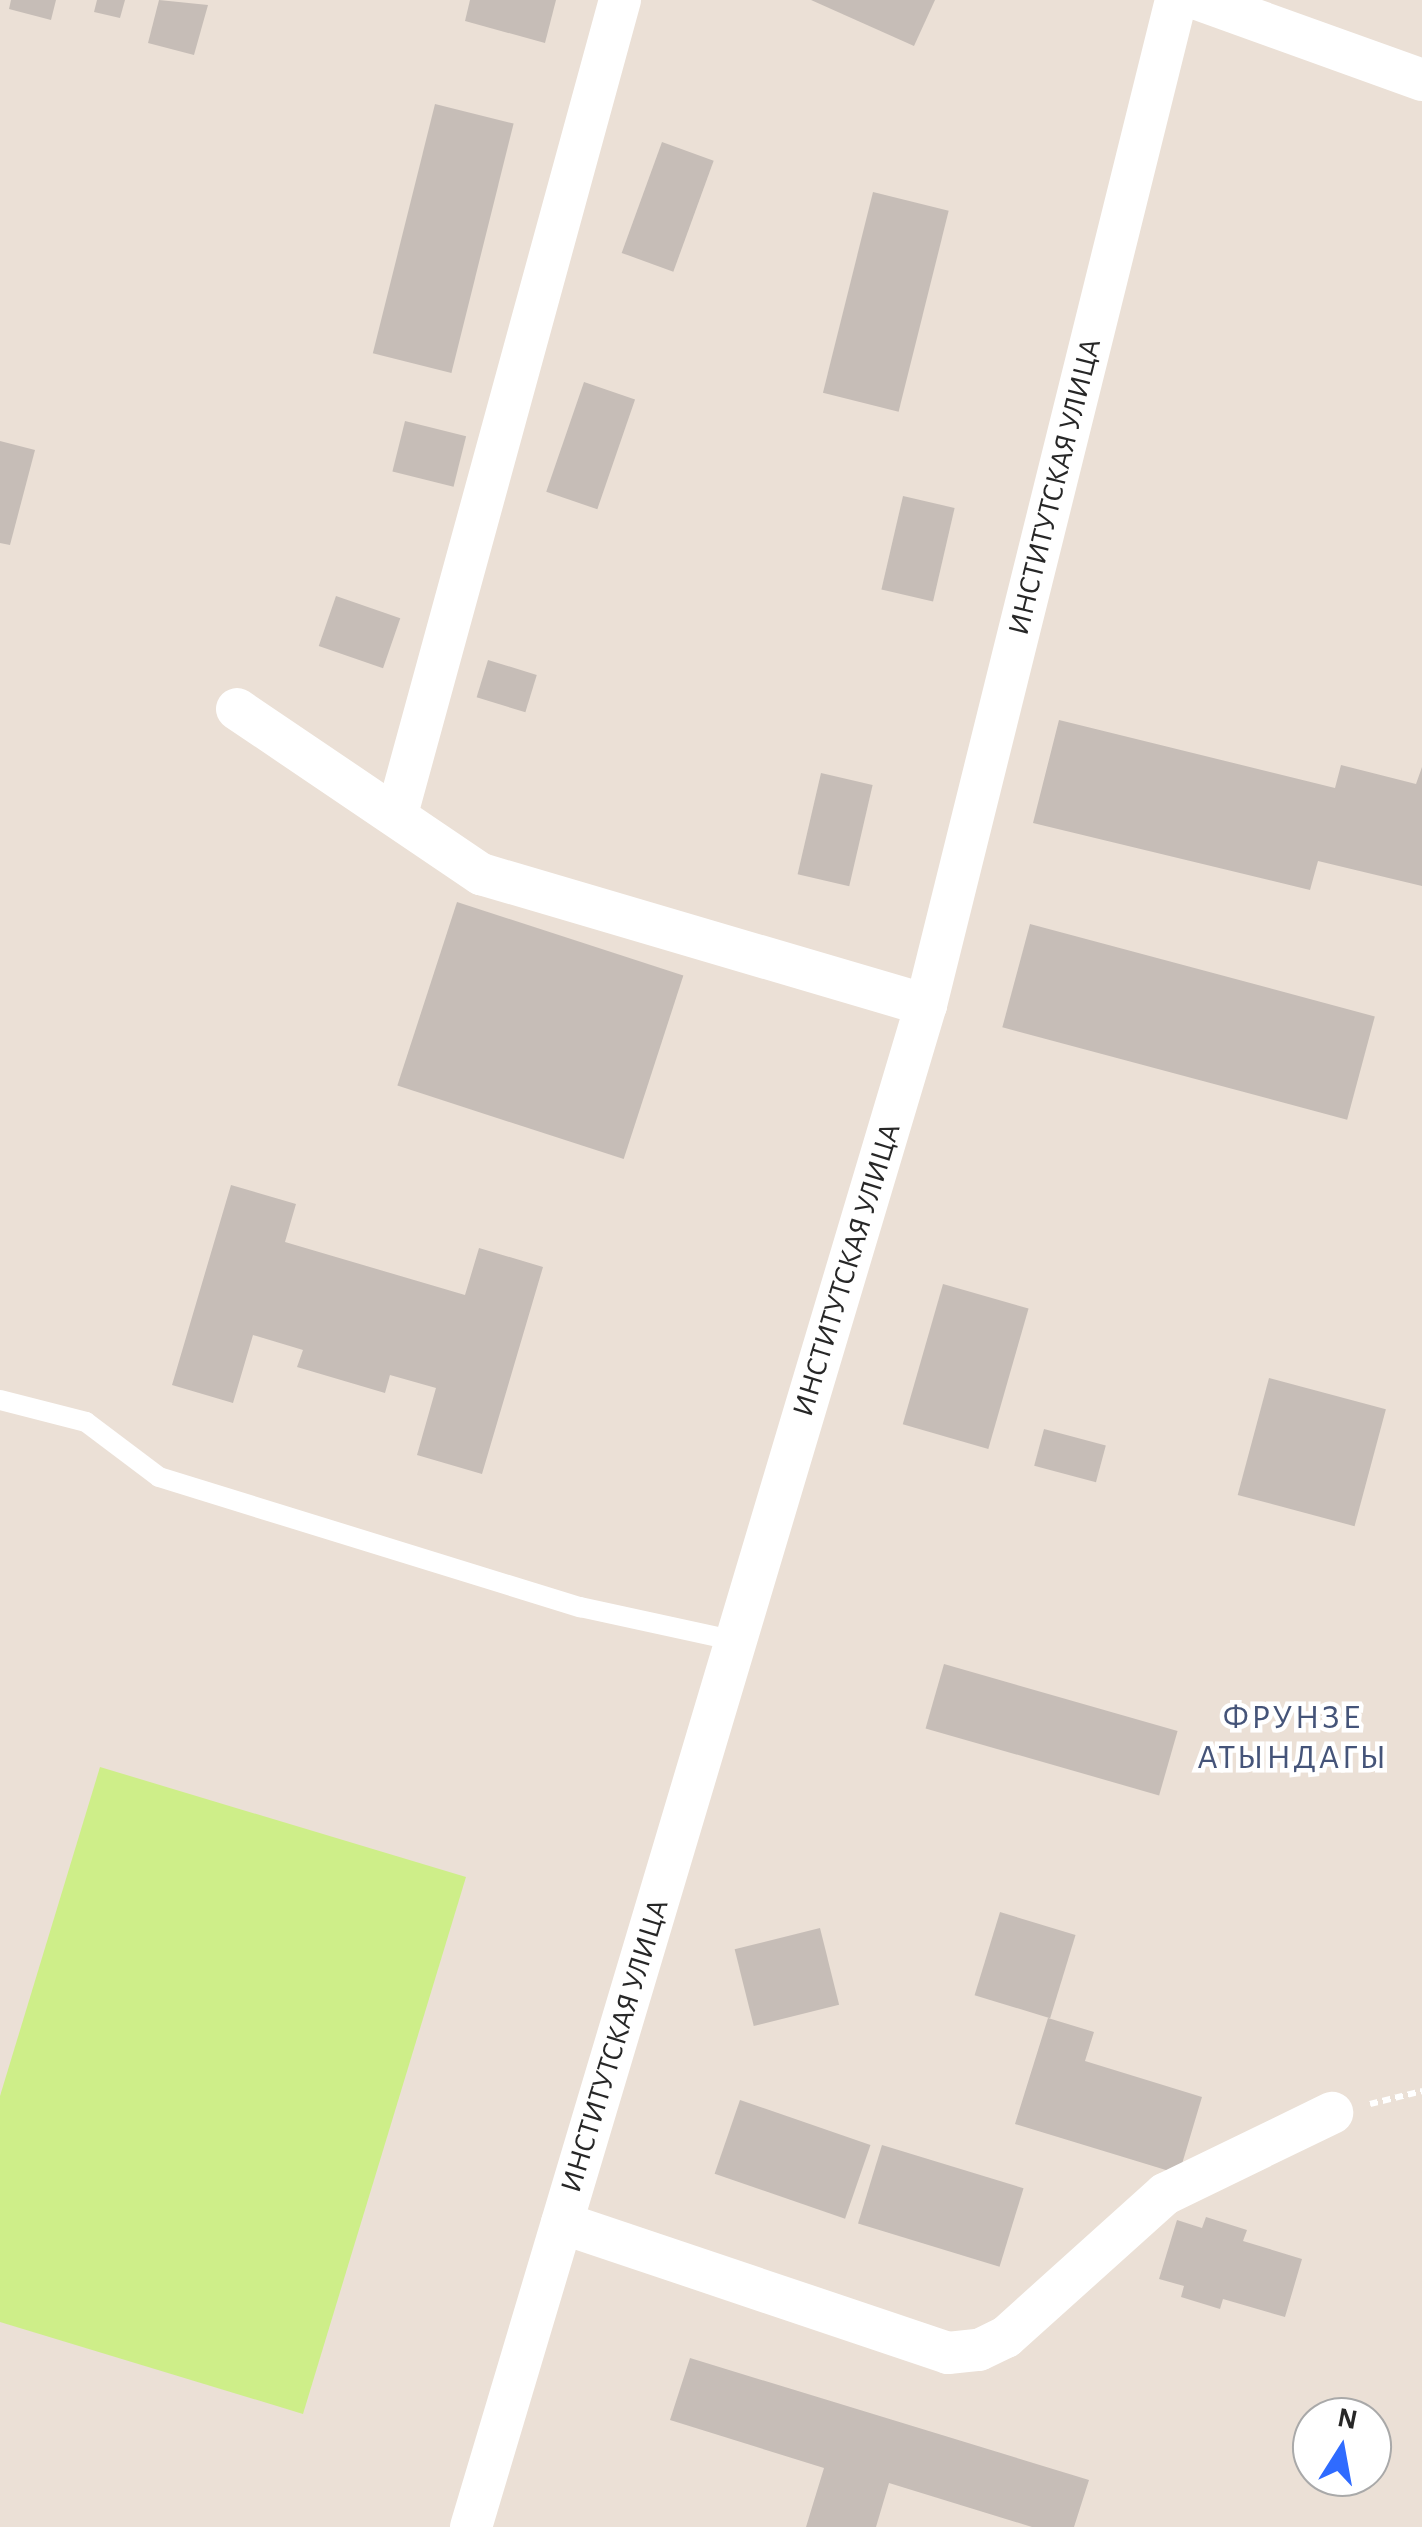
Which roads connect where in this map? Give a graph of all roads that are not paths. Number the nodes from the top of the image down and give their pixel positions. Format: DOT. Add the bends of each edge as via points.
graph roads {
  1 [pos="620,0"];
  2 [pos="1176,0"];
  3 [pos="1200,0"];
  4 [pos="1422,80"];
  5 [pos="237,709"];
  6 [pos="398,814"];
  7 [pos="926,1005"];
  8 [pos="0,1400"];
  9 [pos="736,1641"];
  10 [pos="1332,2113"];
  11 [pos="562,2222"];
  12 [pos="471,2527"];
  1 -- 6 [label="street"];
  2 -- 7 [label="street, ИНСТИТУТСКАЯ УЛИЦА"];
  3 -- 4 [label="street"];
  5 -- 6 [label="street"];
  6 -- 7 [label="street" via="481,874"];
  7 -- 9 [label="street, ИНСТИТУТСКАЯ УЛИЦА"];
  8 -- 9 [label="lane" via="86,1422 160,1476 580,1607"];
  9 -- 11 [label="street, ИНСТИТУТСКАЯ УЛИЦА"];
  10 -- 11 [label="street" via="1165,2194 1006,2337 980,2350 948,2353"];
  11 -- 12 [label="street, ИНСТИТУТСКАЯ УЛИЦА"];
}
